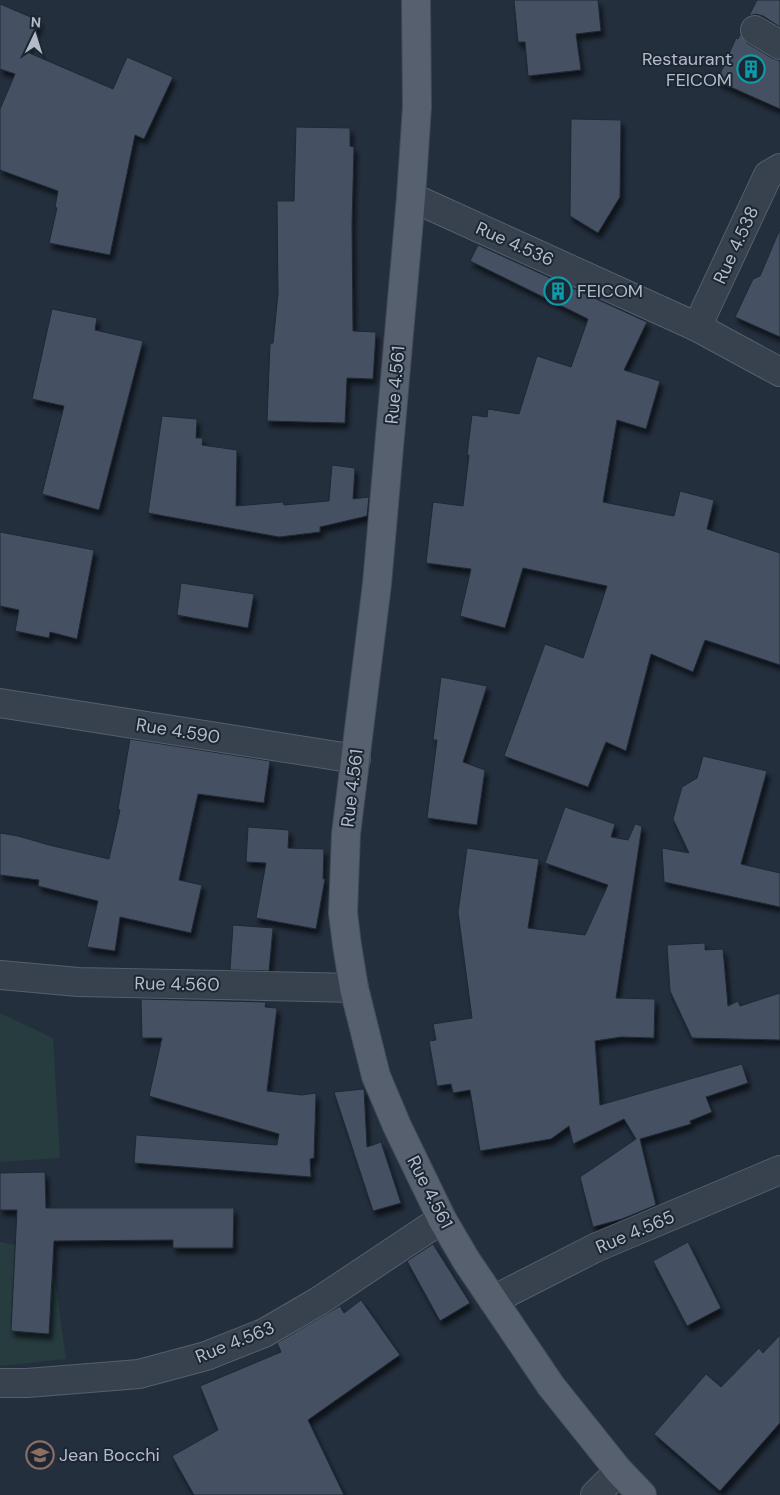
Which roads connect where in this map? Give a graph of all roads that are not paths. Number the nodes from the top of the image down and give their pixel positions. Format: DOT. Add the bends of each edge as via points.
graph roads {
  1 [pos="416,0"];
  2 [pos="755,30"];
  3 [pos="780,45"];
  4 [pos="780,168"];
  5 [pos="411,197"];
  6 [pos="697,327"];
  7 [pos="780,372"];
  8 [pos="0,703"];
  9 [pos="356,759"];
  10 [pos="0,975"];
  11 [pos="354,988"];
  12 [pos="780,1170"];
  13 [pos="442,1219"];
  14 [pos="493,1300"];
  15 [pos="0,1383"];
  16 [pos="619,1471"];
  17 [pos="595,1495"];
  18 [pos="642,1495"];
  1 -- 5 [label="main road, Rue 4.561" via="417,107"];
  2 -- 3 [label="street"];
  4 -- 6 [label="street, Rue 4.538" via="768,175"];
  5 -- 6 [label="street, Rue 4.536"];
  5 -- 9 [label="main road, Rue 4.561" via="377,584"];
  6 -- 7 [label="street, Rue 4.536"];
  8 -- 9 [label="street, Rue 4.590"];
  9 -- 11 [label="main road, Rue 4.561" via="346,834 343,913"];
  10 -- 11 [label="street, Rue 4.560" via="78,982"];
  11 -- 13 [label="main road, Rue 4.561" via="376,1076"];
  12 -- 14 [label="street, Rue 4.565" via="597,1248"];
  13 -- 14 [label="main road, Rue 4.561"];
  13 -- 15 [label="street, Rue 4.563" via="319,1301 264,1333 206,1356 139,1374"];
  14 -- 16 [label="main road, Rue 4.561" via="551,1386"];
  16 -- 17 [label="street"];
  16 -- 18 [label="main road, Rue 4.561"];
}
